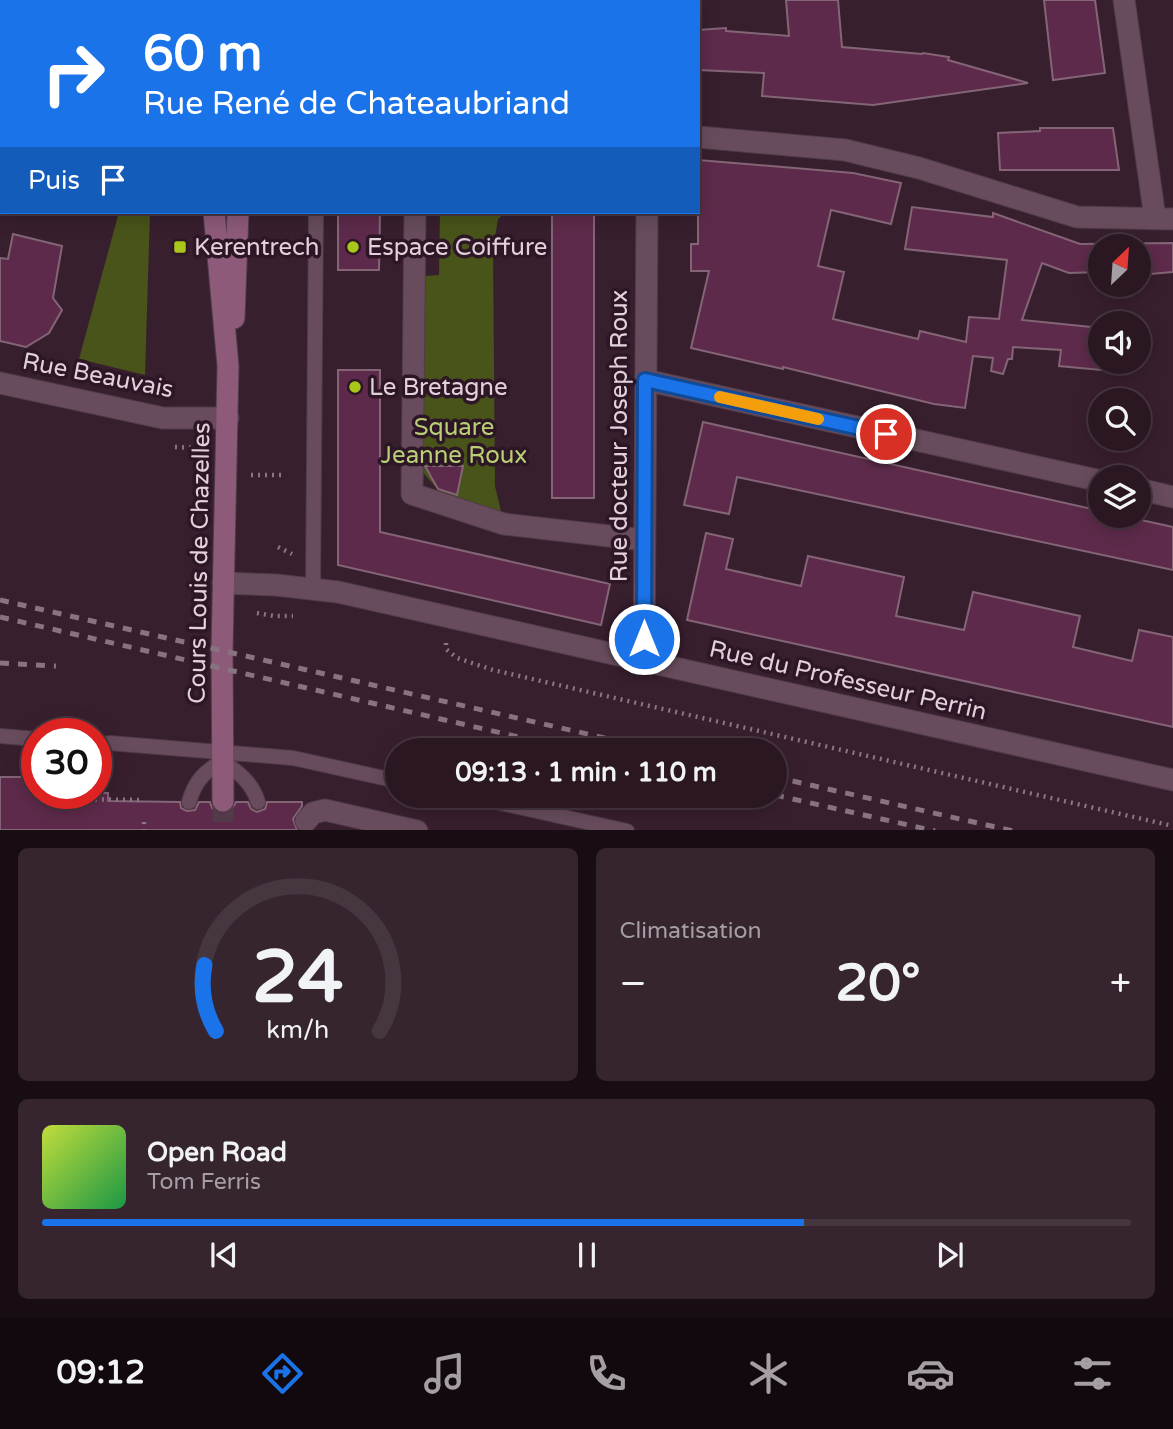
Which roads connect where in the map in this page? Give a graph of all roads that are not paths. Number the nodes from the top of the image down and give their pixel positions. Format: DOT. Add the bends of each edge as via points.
graph roads {
  1 [pos="1124,0"];
  2 [pos="700,137"];
  3 [pos="214,214"];
  4 [pos="238,214"];
  5 [pos="316,214"];
  6 [pos="415,214"];
  7 [pos="647,214"];
  8 [pos="1164,218"];
  9 [pos="228,366"];
  10 [pos="645,380"];
  11 [pos="0,383"];
  12 [pos="228,418"];
  13 [pos="1088,478"];
  14 [pos="1151,492"];
  15 [pos="1173,497"];
  16 [pos="645,540"];
  17 [pos="223,583"];
  18 [pos="313,589"];
  19 [pos="644,662"];
  20 [pos="0,736"];
  21 [pos="21,737"];
  22 [pos="112,743"];
  23 [pos="222,757"];
  24 [pos="385,778"];
  25 [pos="1173,780"];
  26 [pos="223,801"];
  27 [pos="189,802"];
  28 [pos="258,802"];
  29 [pos="523,808"];
  30 [pos="306,826"];
  31 [pos="413,830"];
  32 [pos="622,830"];
  1 -- 8 [label="street"];
  2 -- 8 [label="street" via="845,149 1077,217"];
  3 -- 9 [label="street, Cours Louis de Chazelles"];
  4 -- 9 [label="street, Cours Louis de Chazelles" via="236,301"];
  5 -- 18 [label="lane"];
  6 -- 16 [label="street" via="412,494 504,524"];
  7 -- 10 [label="street, Rue docteur Joseph Roux"];
  9 -- 12 [label="street, Cours Louis de Chazelles"];
  10 -- 13 [label="street"];
  10 -- 16 [label="street, Rue docteur Joseph Roux"];
  11 -- 12 [label="street, Rue Beauvais" via="163,418"];
  12 -- 17 [label="street, Cours Louis de Chazelles"];
  14 -- 15 [label="street"];
  16 -- 19 [label="street, Rue docteur Joseph Roux"];
  17 -- 18 [label="street, Rue du Professeur Perrin"];
  17 -- 23 [label="street, Cours Louis de Chazelles"];
  18 -- 19 [label="street, Rue du Professeur Perrin"];
  19 -- 25 [label="street, Rue du Professeur Perrin"];
  20 -- 21 [label="lane"];
  22 -- 23 [label="lane"];
  23 -- 24 [label="lane" via="293,758"];
  23 -- 26 [label="street, Cours Louis de Chazelles"];
  23 -- 27 [label="lane" via="194,785"];
  23 -- 28 [label="lane" via="255,791"];
  29 -- 32 [label="lane"];
  30 -- 31 [label="street" via="313,813 325,810"];
}
